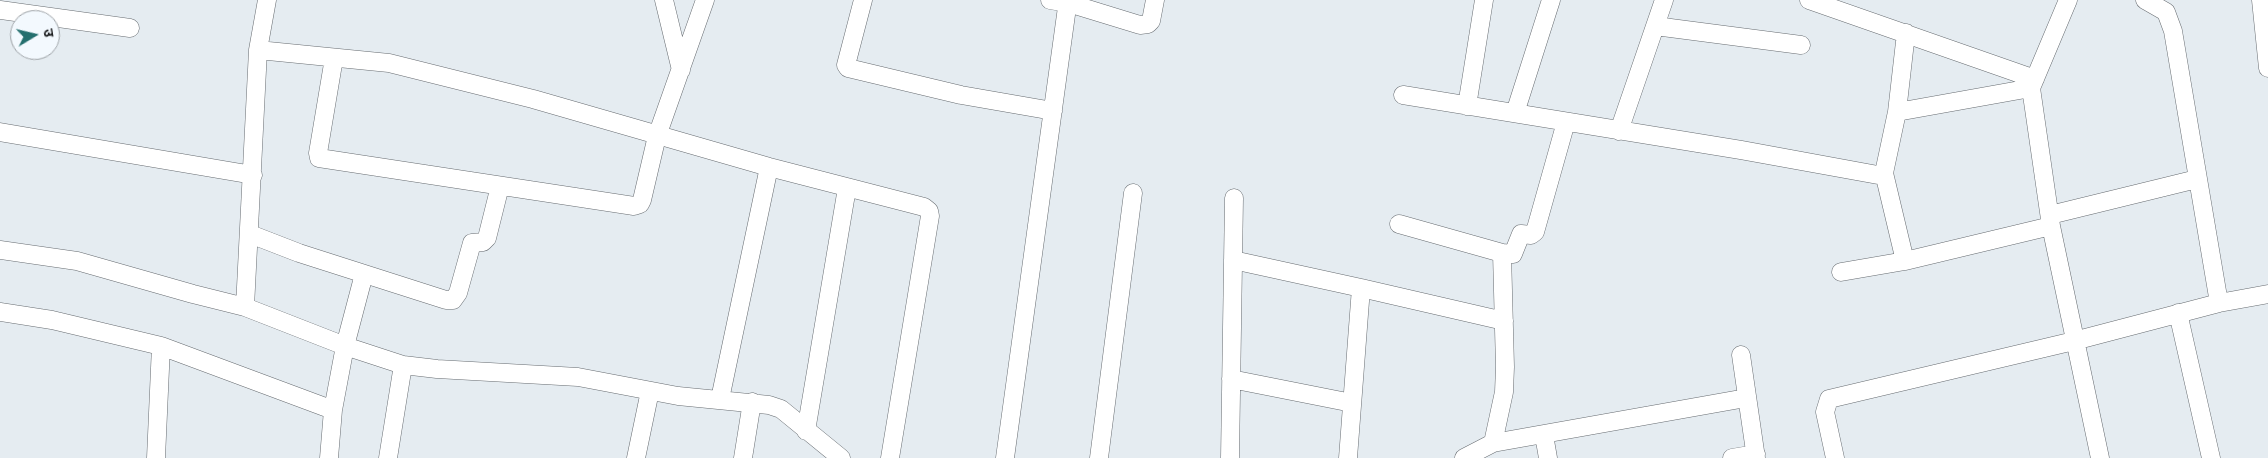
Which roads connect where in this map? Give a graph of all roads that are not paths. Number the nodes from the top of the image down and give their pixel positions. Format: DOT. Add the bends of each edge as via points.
graph roads {
  1 [pos="267,0"];
  2 [pos="664,0"];
  3 [pos="705,0"];
  4 [pos="863,0"];
  5 [pos="1155,0"];
  6 [pos="1484,0"];
  7 [pos="1551,0"];
  8 [pos="1664,0"];
  9 [pos="1809,0"];
  10 [pos="2068,0"];
  11 [pos="2145,0"];
  12 [pos="1062,1"];
  13 [pos="2264,1"];
  14 [pos="0,10"];
  15 [pos="1655,26"];
  16 [pos="130,28"];
  17 [pos="1906,33"];
  18 [pos="1801,45"];
  19 [pos="258,50"];
  20 [pos="334,58"];
  21 [pos="2268,68"];
  22 [pos="682,70"];
  23 [pos="2033,83"];
  24 [pos="1403,95"];
  25 [pos="1467,106"];
  26 [pos="1053,111"];
  27 [pos="1897,112"];
  28 [pos="1515,113"];
  29 [pos="1566,122"];
  30 [pos="1620,131"];
  31 [pos="0,132"];
  32 [pos="657,136"];
  33 [pos="769,167"];
  34 [pos="1884,174"];
  35 [pos="253,175"];
  36 [pos="2197,179"];
  37 [pos="500,186"];
  38 [pos="847,188"];
  39 [pos="1133,193"];
  40 [pos="1234,198"];
  41 [pos="2050,220"];
  42 [pos="1399,224"];
  43 [pos="250,234"];
  44 [pos="0,250"];
  45 [pos="1502,253"];
  46 [pos="1233,260"];
  47 [pos="1905,261"];
  48 [pos="1841,272"];
  49 [pos="364,274"];
  50 [pos="1360,288"];
  51 [pos="2268,294"];
  52 [pos="2219,303"];
  53 [pos="245,307"];
  54 [pos="0,312"];
  55 [pos="2178,313"];
  56 [pos="1504,321"];
  57 [pos="2074,341"];
  58 [pos="161,346"];
  59 [pos="345,346"];
  60 [pos="1741,355"];
  61 [pos="403,365"];
  62 [pos="1230,378"];
  63 [pos="650,391"];
  64 [pos="1746,398"];
  65 [pos="720,400"];
  66 [pos="752,402"];
  67 [pos="1352,403"];
  68 [pos="333,410"];
  69 [pos="806,431"];
  70 [pos="1544,435"];
  71 [pos="1493,443"];
  72 [pos="1756,456"];
  73 [pos="156,458"];
  74 [pos="329,458"];
  75 [pos="388,458"];
  76 [pos="636,458"];
  77 [pos="743,458"];
  78 [pos="841,458"];
  79 [pos="890,458"];
  80 [pos="1005,458"];
  81 [pos="1099,458"];
  82 [pos="1230,458"];
  83 [pos="1348,458"];
  84 [pos="1464,458"];
  85 [pos="1548,458"];
  86 [pos="1732,458"];
  87 [pos="1835,458"];
  88 [pos="2100,458"];
  89 [pos="2211,458"];
  1 -- 19 [label="street"];
  2 -- 22 [label="street"];
  3 -- 22 [label="street"];
  4 -- 26 [label="street" via="846,65 848,68 961,95"];
  5 -- 12 [label="street" via="1151,20 1140,25"];
  6 -- 25 [label="street"];
  7 -- 28 [label="street"];
  8 -- 15 [label="street"];
  9 -- 17 [label="street"];
  10 -- 23 [label="street"];
  11 -- 36 [label="street" via="2166,12 2171,21"];
  12 -- 26 [label="street"];
  13 -- 21 [label="street"];
  14 -- 16 [label="street"];
  15 -- 18 [label="street"];
  15 -- 30 [label="street"];
  17 -- 23 [label="street"];
  17 -- 27 [label="street"];
  19 -- 20 [label="street"];
  19 -- 35 [label="street"];
  20 -- 32 [label="street" via="389,63 533,99"];
  20 -- 37 [label="street" via="319,158"];
  22 -- 32 [label="street"];
  23 -- 27 [label="street"];
  23 -- 41 [label="street"];
  24 -- 25 [label="street"];
  25 -- 28 [label="street"];
  26 -- 80 [label="street"];
  27 -- 34 [label="street"];
  28 -- 29 [label="street"];
  29 -- 30 [label="street"];
  29 -- 45 [label="street" via="1535,232 1520,234 1513,254"];
  30 -- 34 [label="street"];
  31 -- 35 [label="street"];
  32 -- 33 [label="street"];
  32 -- 37 [label="street" via="640,204 634,206"];
  33 -- 38 [label="street"];
  33 -- 65 [label="street"];
  34 -- 47 [label="street"];
  35 -- 43 [label="street"];
  36 -- 41 [label="street"];
  36 -- 52 [label="street"];
  37 -- 49 [label="street" via="487,238 483,242 472,243 456,298 446,300"];
  38 -- 69 [label="street"];
  38 -- 79 [label="street" via="924,207 930,216"];
  39 -- 81 [label="street"];
  40 -- 46 [label="street"];
  41 -- 47 [label="street"];
  41 -- 57 [label="street"];
  42 -- 45 [label="street"];
  43 -- 49 [label="street"];
  43 -- 53 [label="street"];
  44 -- 53 [label="street" via="77,261"];
  45 -- 56 [label="street"];
  46 -- 50 [label="street"];
  46 -- 62 [label="street"];
  47 -- 48 [label="street"];
  49 -- 59 [label="street"];
  50 -- 56 [label="street"];
  50 -- 67 [label="street"];
  51 -- 52 [label="street"];
  52 -- 55 [label="street"];
  53 -- 59 [label="street"];
  54 -- 58 [label="street" via="52,320"];
  55 -- 57 [label="street"];
  55 -- 89 [label="street"];
  56 -- 71 [label="street" via="1504,392"];
  57 -- 87 [label="street" via="1829,399 1825,412"];
  57 -- 88 [label="street"];
  58 -- 68 [label="street"];
  58 -- 73 [label="street"];
  59 -- 61 [label="street"];
  59 -- 68 [label="street"];
  60 -- 64 [label="street"];
  61 -- 63 [label="street" via="578,377"];
  61 -- 75 [label="street"];
  62 -- 67 [label="street"];
  62 -- 82 [label="street"];
  63 -- 65 [label="street"];
  63 -- 76 [label="street"];
  64 -- 70 [label="street"];
  64 -- 72 [label="street"];
  65 -- 66 [label="street"];
  66 -- 69 [label="street" via="781,409"];
  66 -- 77 [label="street"];
  67 -- 83 [label="street"];
  68 -- 74 [label="street"];
  69 -- 78 [label="street"];
  70 -- 71 [label="street"];
  70 -- 85 [label="street"];
  71 -- 84 [label="street"];
  72 -- 86 [label="street"];
}
